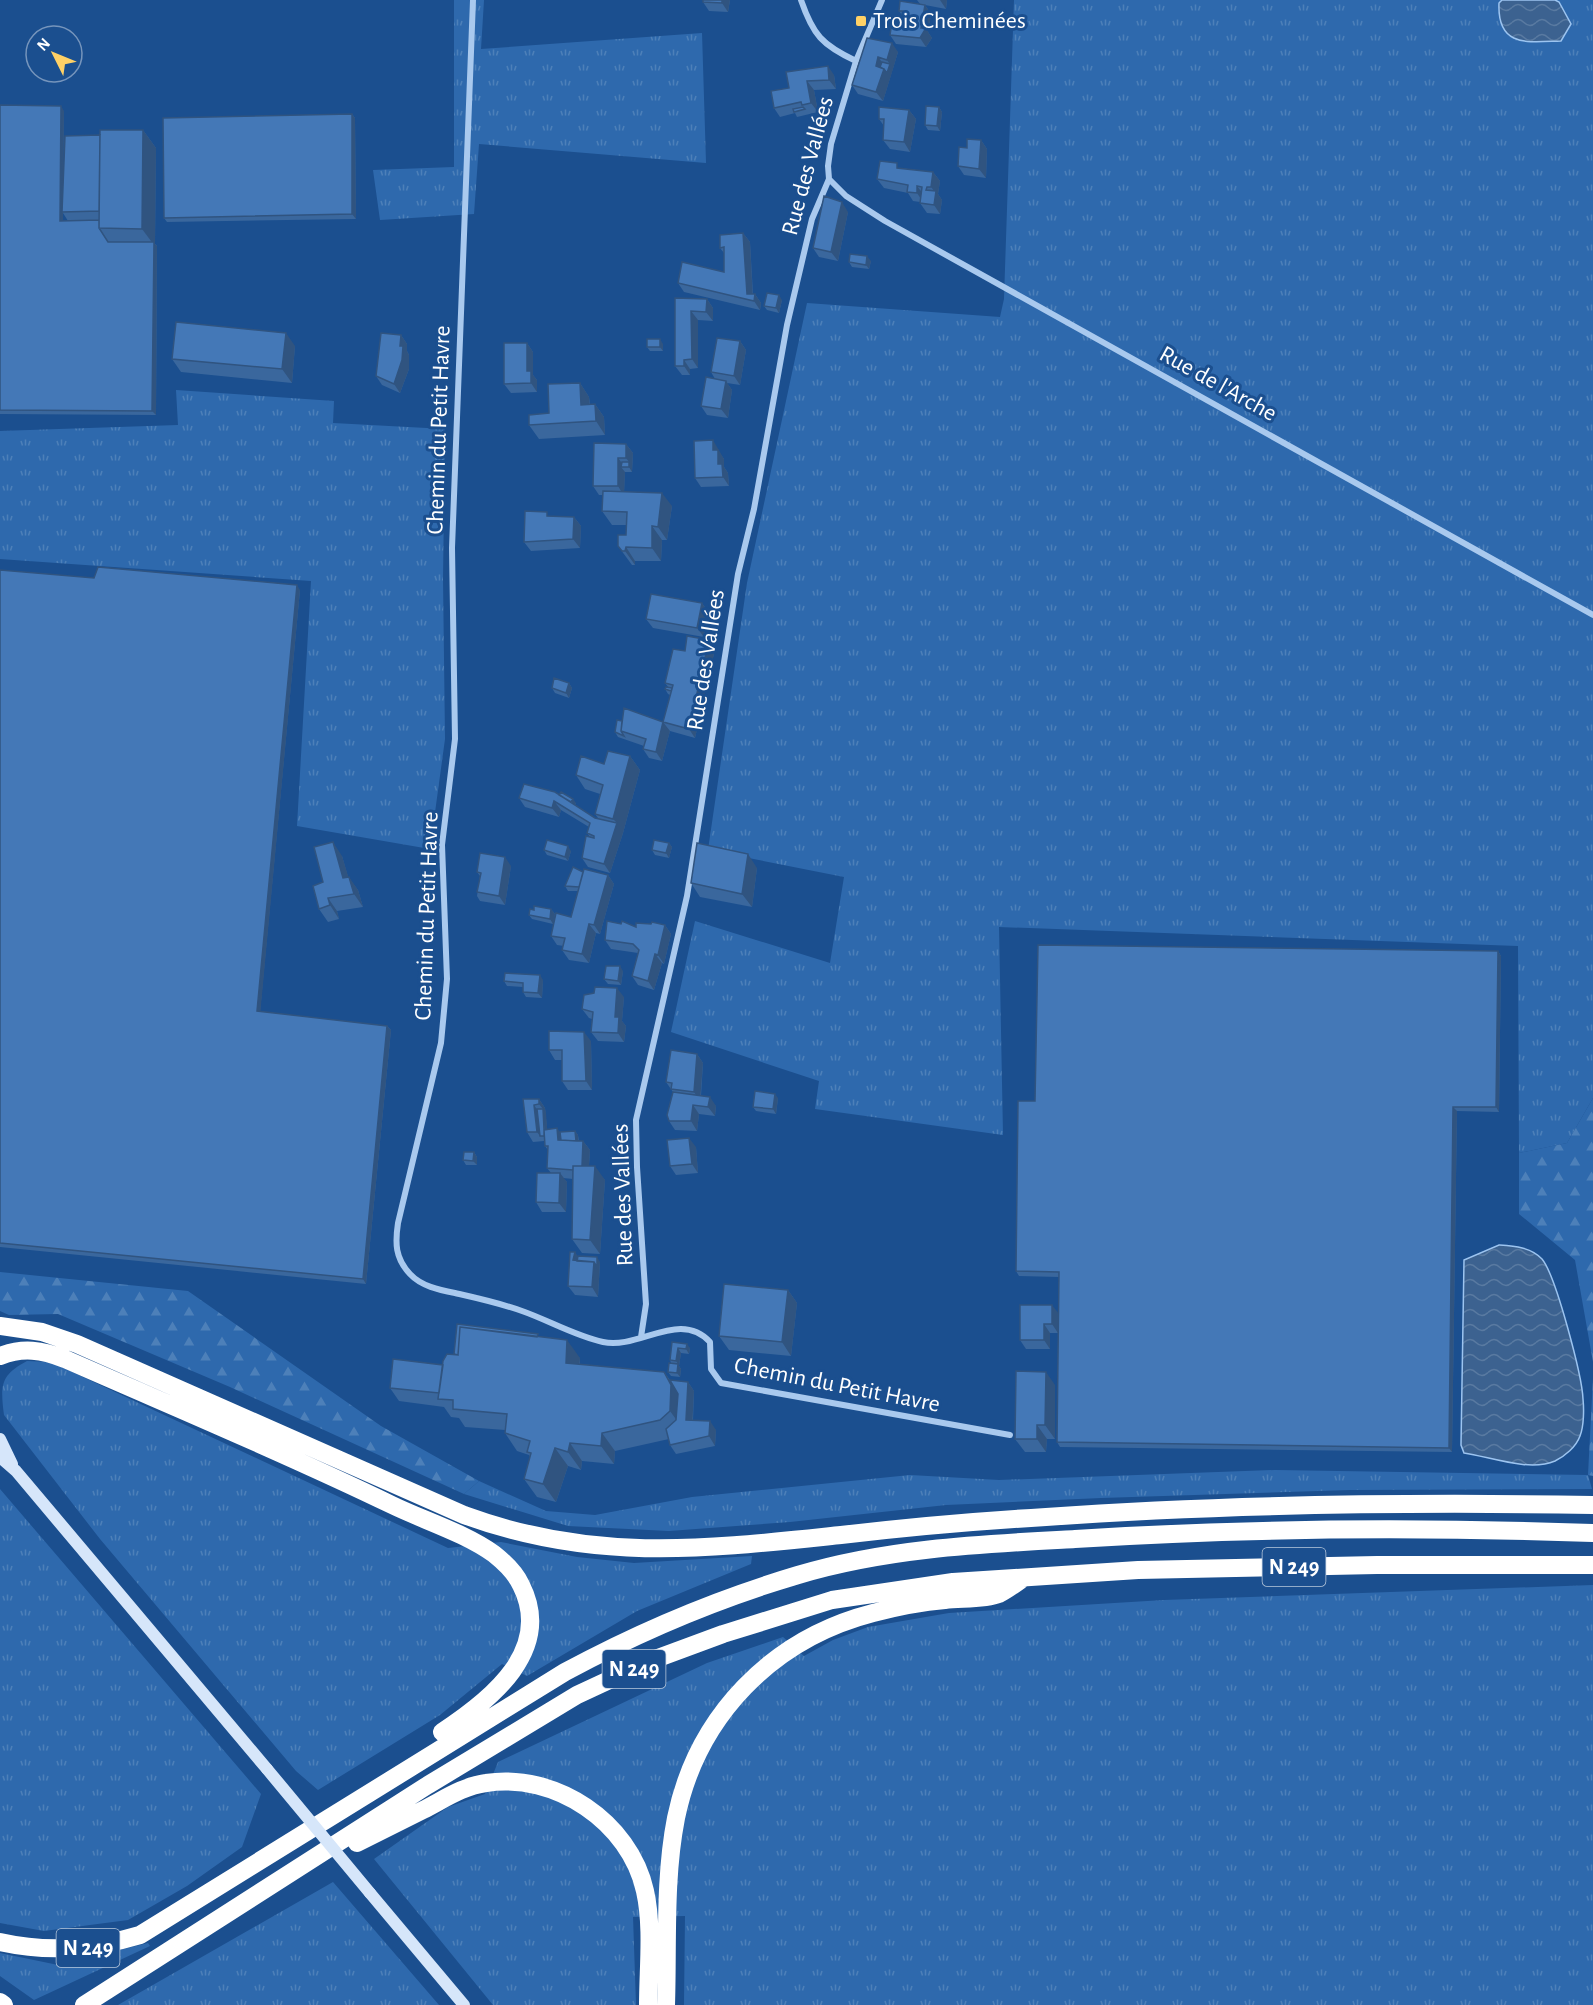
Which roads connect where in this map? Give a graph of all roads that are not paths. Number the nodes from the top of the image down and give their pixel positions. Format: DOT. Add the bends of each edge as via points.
graph roads {
  1 [pos="473,0"];
  2 [pos="801,0"];
  3 [pos="882,0"];
  4 [pos="856,61"];
  5 [pos="829,179"];
  6 [pos="1593,615"];
  7 [pos="0,1326"];
  8 [pos="642,1338"];
  9 [pos="0,1356"];
  10 [pos="1010,1435"];
  11 [pos="0,1439"];
  12 [pos="0,1457"];
  13 [pos="16,1471"];
  14 [pos="1593,1505"];
  15 [pos="1593,1533"];
  16 [pos="1593,1565"];
  17 [pos="1024,1578"];
  18 [pos="293,1841"];
  19 [pos="288,1876"];
  20 [pos="0,1942"];
  21 [pos="0,2002"];
  22 [pos="4,2005"];
  23 [pos="84,2005"];
  24 [pos="464,2005"];
  25 [pos="648,2005"];
  26 [pos="666,2005"];
  1 -- 8 [label="street, Chemin du Petit Havre" via="452,548 455,739 442,845 447,979 441,1043 394,1243 409,1273 438,1290 522,1311 602,1342"];
  2 -- 4 [label="street" via="818,37 831,49"];
  3 -- 4 [label="street, Rue des Vallées"];
  4 -- 5 [label="street, Rue des Vallées" via="831,144"];
  5 -- 6 [label="street, Rue de l'Arche" via="846,196 885,221"];
  5 -- 8 [label="street, Rue des Vallées" via="812,219 787,325 754,509 736,584 687,896 636,1120 646,1304"];
  7 -- 14 [label="highway" via="42,1332 77,1344 464,1515 508,1530 582,1546 669,1551 953,1523 1228,1509"];
  8 -- 10 [label="street, Chemin du Petit Havre" via="676,1329 703,1334 710,1342 711,1369 721,1383"];
  9 -- 18 [label="highway" via="16,1350 36,1350 65,1359 478,1545 495,1554 520,1582 528,1600 531,1633 515,1667 501,1684 460,1720 371,1780"];
  11 -- 13 [label="main road"];
  12 -- 13 [label="main road"];
  13 -- 24 [label="main road, bridge"];
  15 -- 18 [label="highway, N 249" via="1467,1529 1155,1534 961,1546 896,1554 800,1575 704,1608 593,1657 475,1725"];
  16 -- 17 [label="highway, N 249" via="1138,1570"];
  17 -- 19 [label="highway, N 249" via="953,1582 832,1600 651,1661 577,1695 503,1738"];
  17 -- 26 [label="highway" via="997,1595 930,1601 847,1621 787,1650 740,1690 704,1740 690,1768 678,1810 671,1856"];
  18 -- 20 [label="highway, N 249" via="140,1935 76,1950 47,1950"];
  19 -- 23 [label="highway, N 249"];
  19 -- 25 [label="highway" via="465,1788 507,1781 551,1789 574,1799 609,1827 638,1869 648,1911"];
  21 -- 22 [label="highway"];
}
